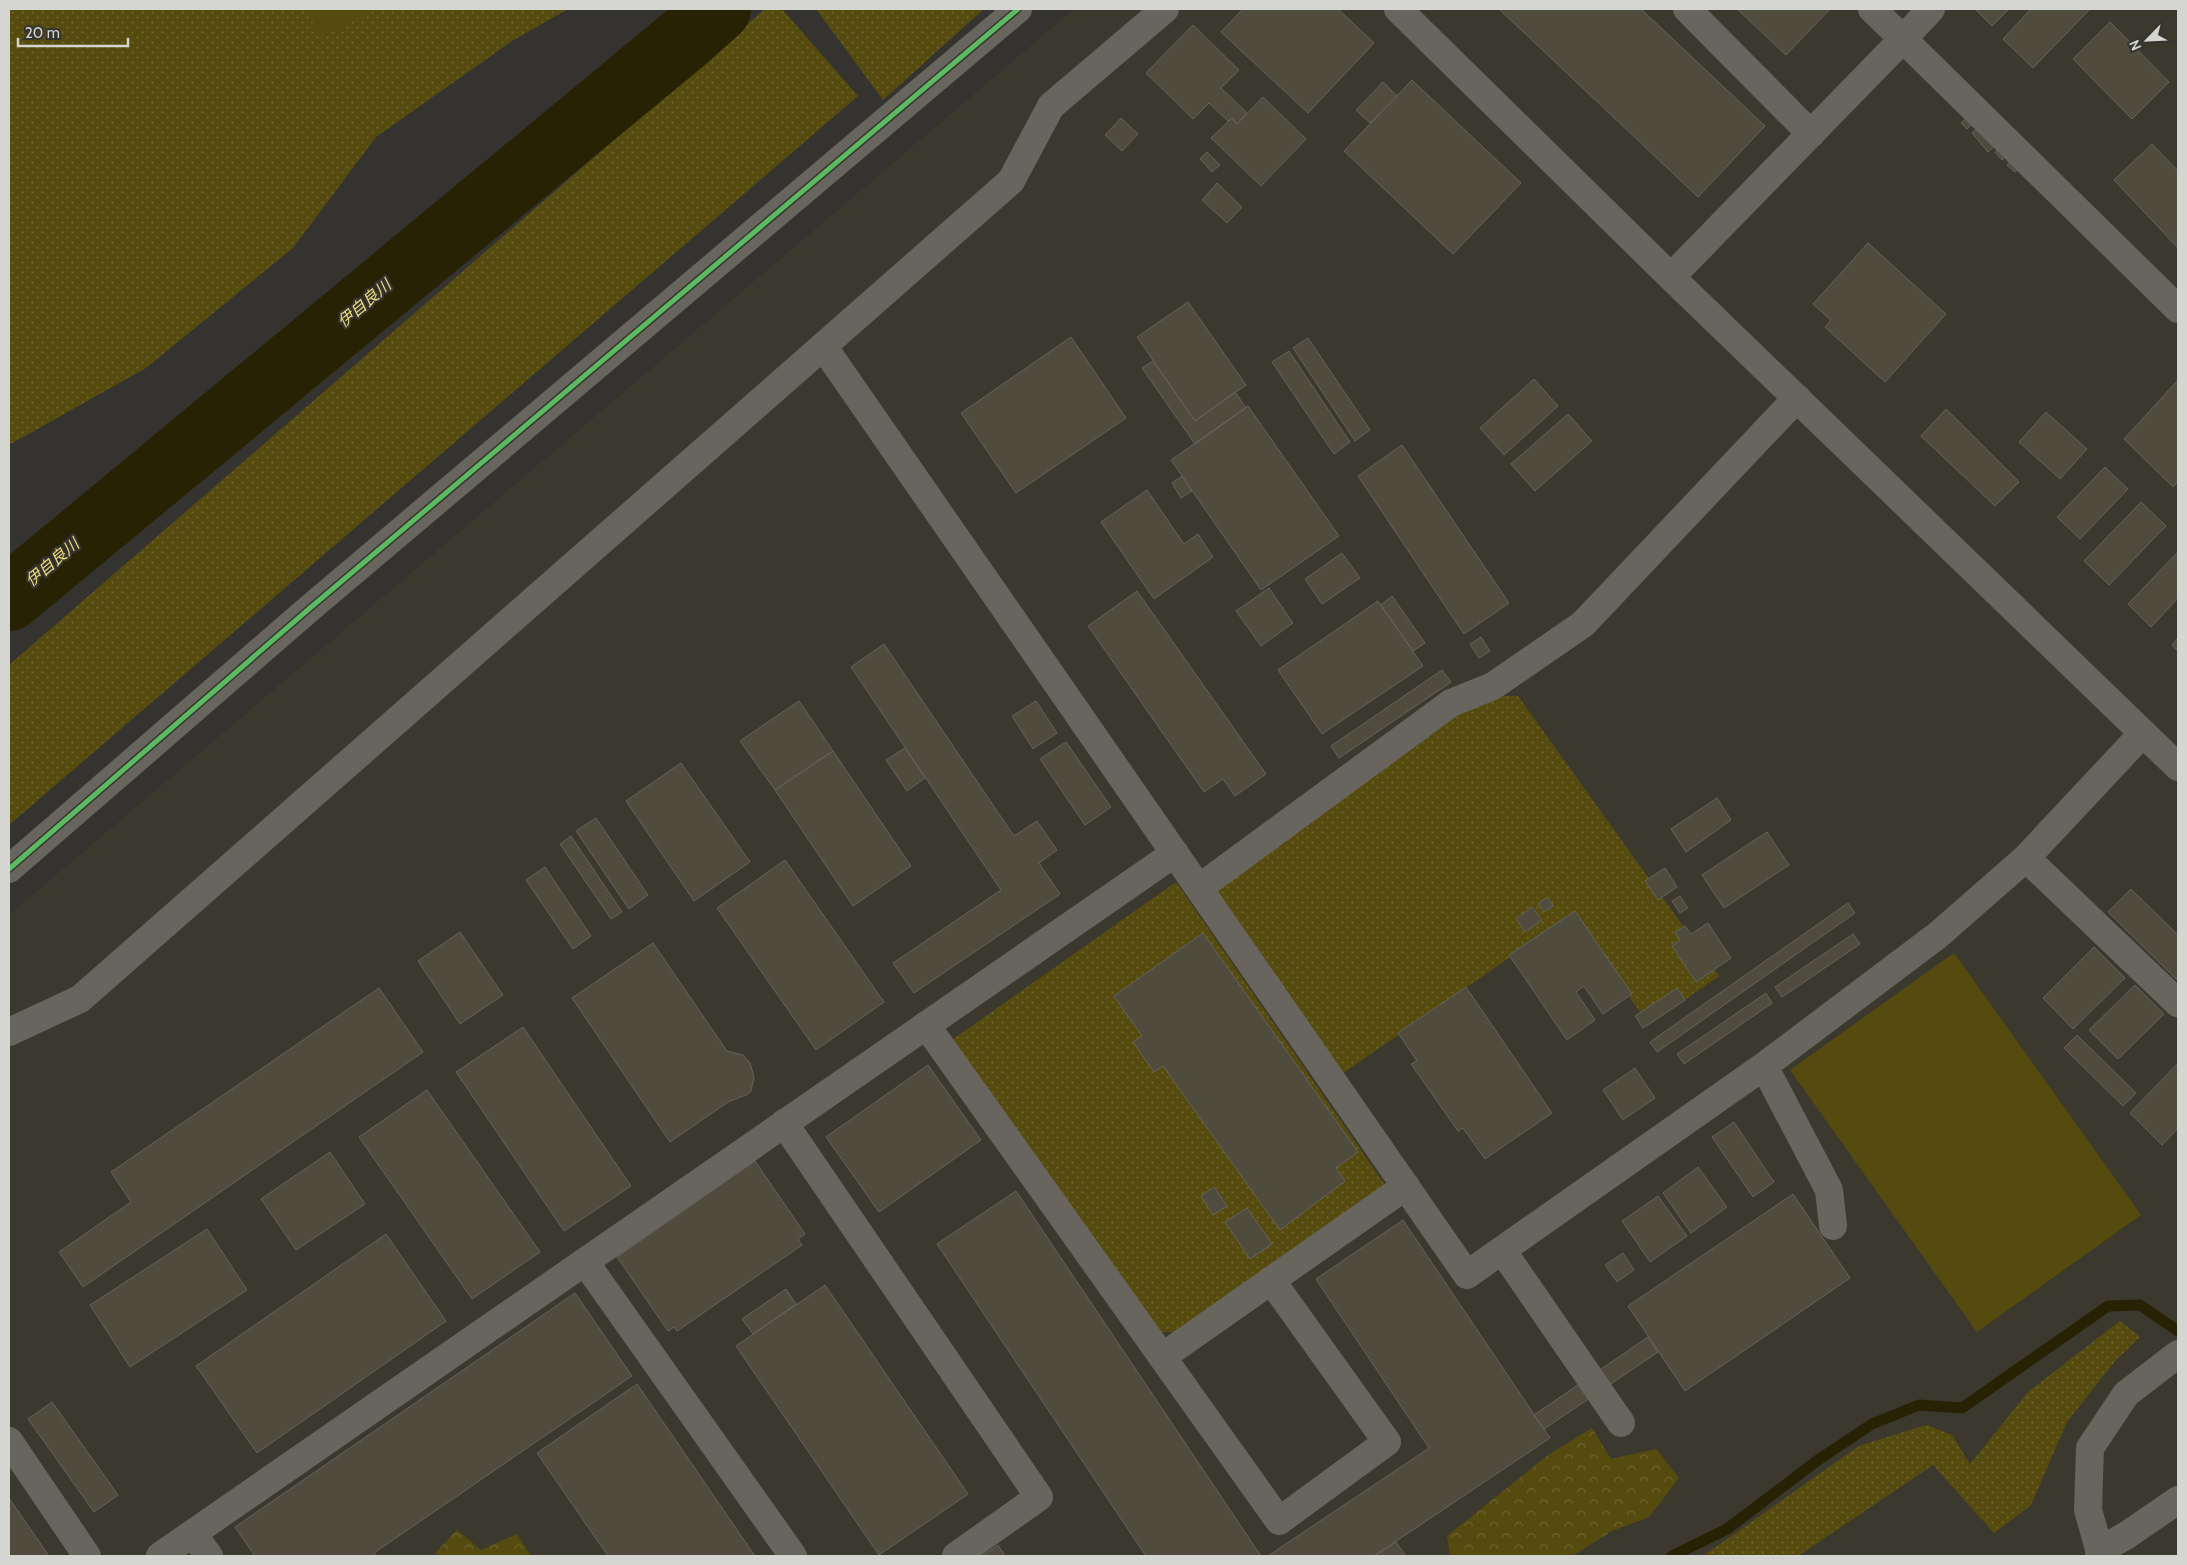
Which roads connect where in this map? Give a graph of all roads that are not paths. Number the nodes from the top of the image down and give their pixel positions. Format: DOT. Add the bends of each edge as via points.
graph roads {
  1 [pos="1018,9"];
  2 [pos="1165,9"];
  3 [pos="1398,9"];
  4 [pos="1688,9"];
  5 [pos="1872,9"];
  6 [pos="1931,9"];
  7 [pos="1903,39"];
  8 [pos="1811,134"];
  9 [pos="1671,277"];
  10 [pos="2178,309"];
  11 [pos="823,346"];
  12 [pos="1797,398"];
  13 [pos="2143,733"];
  14 [pos="2178,767"];
  15 [pos="1174,853"];
  16 [pos="2026,858"];
  17 [pos="9,869"];
  18 [pos="1199,888"];
  19 [pos="2178,1003"];
  20 [pos="926,1025"];
  21 [pos="9,1032"];
  22 [pos="1764,1066"];
  23 [pos="784,1123"];
  24 [pos="1406,1186"];
  25 [pos="1832,1226"];
  26 [pos="1502,1250"];
  27 [pos="585,1262"];
  28 [pos="1271,1280"];
  29 [pos="2177,1355"];
  30 [pos="1162,1357"];
  31 [pos="1621,1423"];
  32 [pos="9,1441"];
  33 [pos="2178,1500"];
  34 [pos="193,1534"];
  35 [pos="2100,1554"];
  36 [pos="87,1556"];
  37 [pos="160,1556"];
  38 [pos="209,1556"];
  39 [pos="793,1556"];
  40 [pos="956,1556"];
  1 -- 17 [label="street" via="310,608"];
  2 -- 11 [label="street" via="1051,106 1011,181"];
  3 -- 9 [label="street"];
  4 -- 8 [label="street"];
  5 -- 7 [label="street"];
  6 -- 7 [label="street"];
  7 -- 8 [label="street"];
  7 -- 10 [label="street"];
  8 -- 9 [label="street"];
  9 -- 12 [label="street"];
  11 -- 15 [label="street"];
  11 -- 21 [label="street" via="80,998"];
  12 -- 13 [label="street"];
  12 -- 18 [label="street" via="1583,624 1493,686 1451,703"];
  13 -- 14 [label="street"];
  13 -- 16 [label="street"];
  15 -- 18 [label="street"];
  15 -- 20 [label="street"];
  16 -- 19 [label="street"];
  16 -- 22 [label="street" via="1938,935"];
  18 -- 24 [label="street"];
  20 -- 23 [label="street"];
  20 -- 30 [label="street"];
  22 -- 25 [label="street" via="1828,1190"];
  22 -- 26 [label="street"];
  23 -- 27 [label="street"];
  23 -- 40 [label="street" via="1039,1497"];
  24 -- 26 [label="street" via="1467,1275"];
  24 -- 28 [label="street"];
  26 -- 31 [label="street"];
  27 -- 34 [label="street"];
  27 -- 39 [label="street"];
  28 -- 30 [label="street"];
  28 -- 30 [label="street" via="1387,1442 1279,1521"];
  29 -- 35 [label="street" via="2126,1394 2090,1448 2088,1510"];
  32 -- 36 [label="street"];
  33 -- 35 [label="street"];
  34 -- 37 [label="street"];
  34 -- 38 [label="street"];
}
